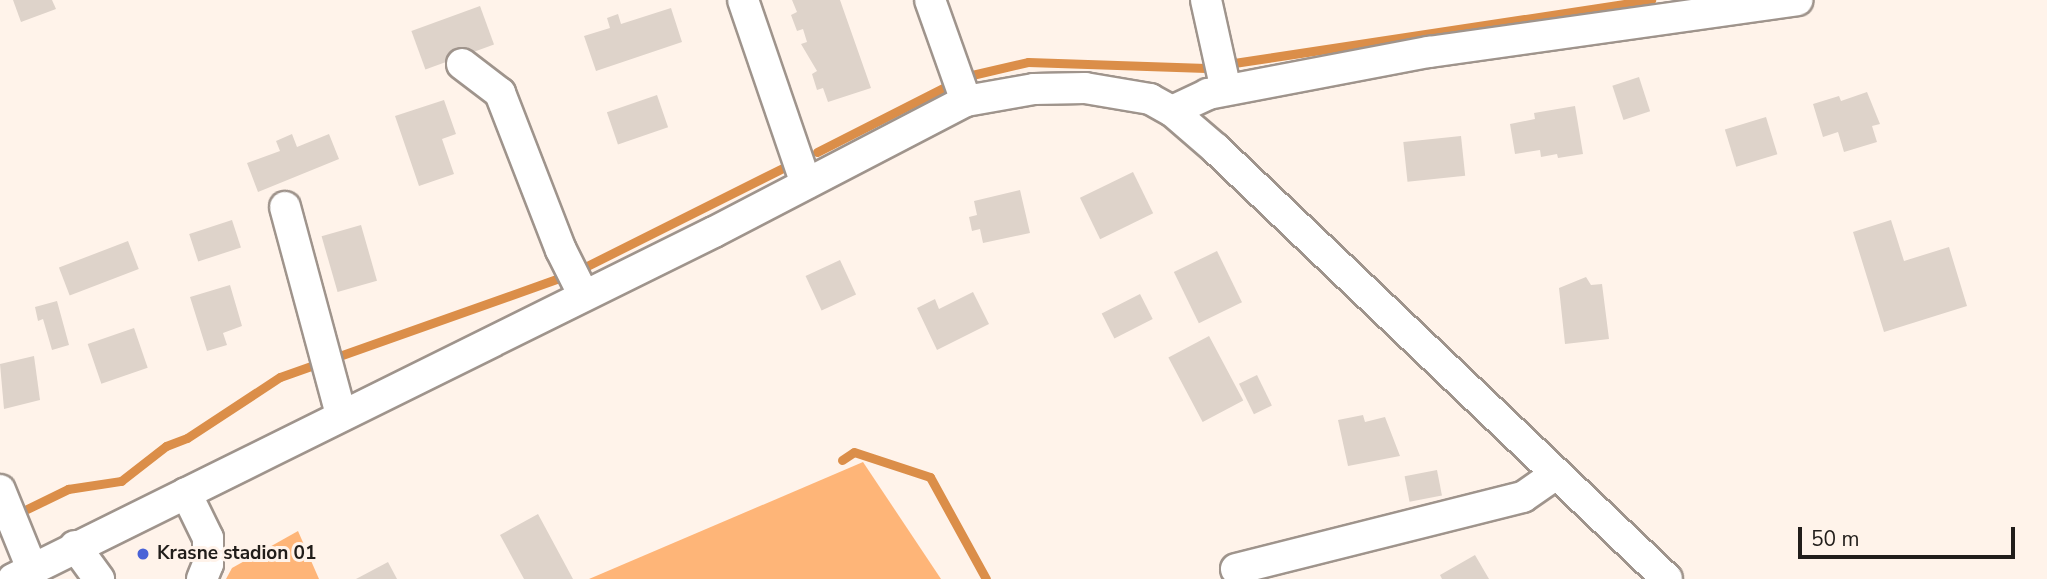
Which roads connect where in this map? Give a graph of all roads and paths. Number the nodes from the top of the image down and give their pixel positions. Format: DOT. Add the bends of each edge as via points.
graph roads {
  1 [pos="743,0"];
  2 [pos="930,0"];
  3 [pos="1206,0"];
  4 [pos="1797,0"];
  5 [pos="461,64"];
  6 [pos="1226,90"];
  7 [pos="966,101"];
  8 [pos="1172,111"];
  9 [pos="806,184"];
  10 [pos="285,207"];
  11 [pos="584,296"];
  12 [pos="341,414"];
  13 [pos="1556,474"];
  14 [pos="0,490"];
  15 [pos="186,493"];
  16 [pos="75,546"];
  17 [pos="1236,569"];
  18 [pos="22,574"];
  19 [pos="99,579"];
  20 [pos="202,579"];
  21 [pos="1667,579"];
  1 -- 9 [label="street"];
  2 -- 7 [label="street"];
  3 -- 6 [label="street"];
  4 -- 6 [label="street" via="1429,52"];
  5 -- 11 [label="street" via="500,93 561,250"];
  6 -- 8 [label="street"];
  7 -- 8 [label="street" via="1034,89 1085,89 1150,99"];
  7 -- 9 [label="street"];
  8 -- 13 [label="street" via="1259,188"];
  9 -- 11 [label="street"];
  10 -- 12 [label="street"];
  11 -- 12 [label="street"];
  12 -- 15 [label="street"];
  13 -- 17 [label="street" via="1523,497"];
  13 -- 21 [label="street"];
  14 -- 18 [label="street"];
  15 -- 16 [label="street"];
  15 -- 20 [label="street" via="208,538 208,564"];
  16 -- 18 [label="street"];
  16 -- 19 [label="street"];
}
